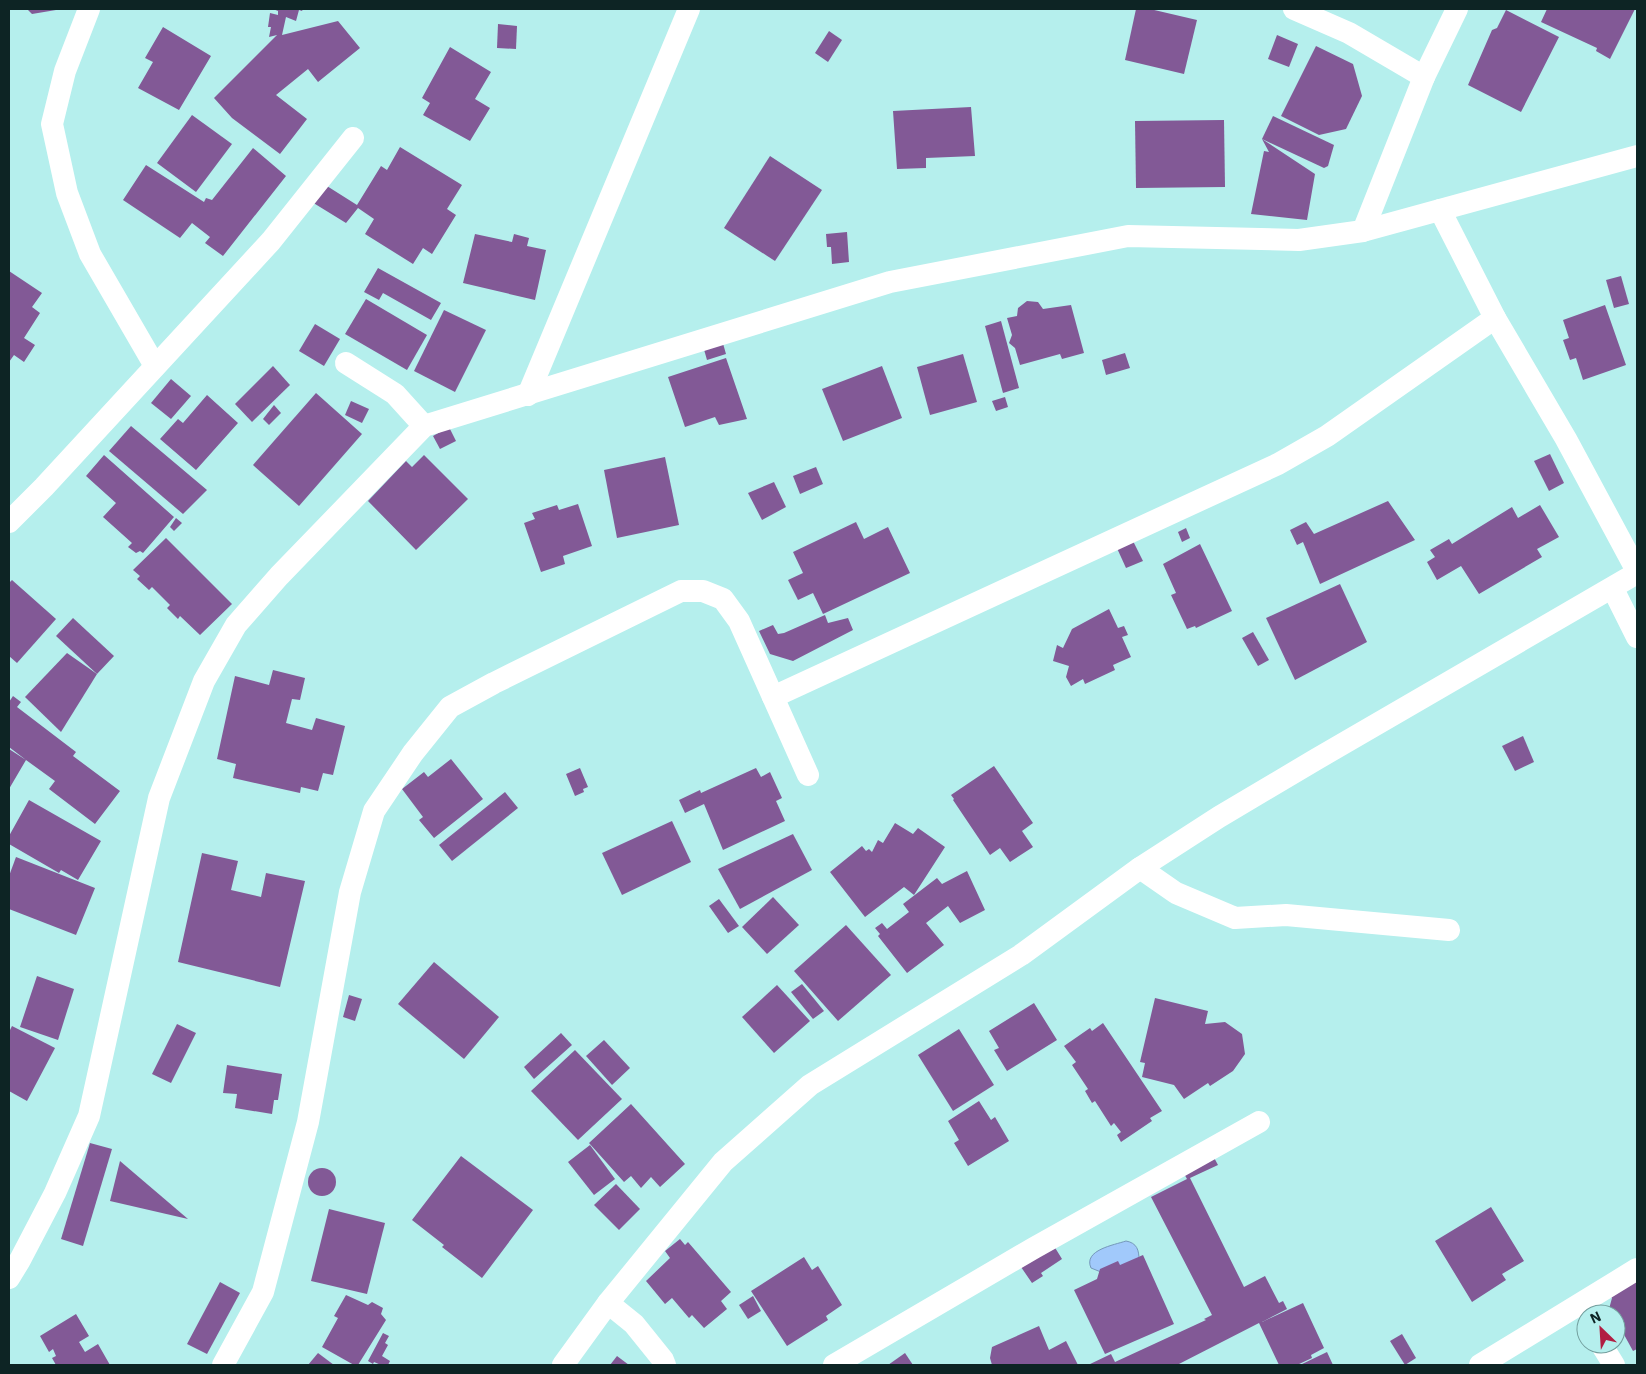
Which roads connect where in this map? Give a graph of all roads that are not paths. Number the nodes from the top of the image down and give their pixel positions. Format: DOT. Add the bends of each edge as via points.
graph roads {
  1 [pos="89,9"];
  2 [pos="689,9"];
  3 [pos="1294,9"];
  4 [pos="1457,9"];
  5 [pos="1424,77"];
  6 [pos="353,138"];
  7 [pos="1634,153"];
  8 [pos="1440,210"];
  9 [pos="1363,231"];
  10 [pos="1495,318"];
  11 [pos="346,363"];
  12 [pos="155,366"];
  13 [pos="528,394"];
  14 [pos="424,426"];
  15 [pos="9,522"];
  16 [pos="1637,572"];
  17 [pos="1613,589"];
  18 [pos="1637,637"];
  19 [pos="773,697"];
  20 [pos="808,775"];
  21 [pos="1140,868"];
  22 [pos="1449,930"];
  23 [pos="1259,1122"];
  24 [pos="1637,1268"];
  25 [pos="9,1278"];
  26 [pos="608,1303"];
  27 [pos="1591,1304"];
  28 [pos="1576,1314"];
  29 [pos="1607,1354"];
  30 [pos="223,1365"];
  31 [pos="563,1365"];
  32 [pos="665,1365"];
  33 [pos="834,1365"];
  34 [pos="1480,1365"];
  35 [pos="1614,1365"];
  1 -- 12 [label="street" via="65,71 52,124 66,193 90,254"];
  2 -- 13 [label="street"];
  3 -- 5 [label="street" via="1349,33"];
  4 -- 5 [label="street"];
  5 -- 9 [label="street"];
  6 -- 12 [label="street" via="271,241"];
  7 -- 8 [label="street"];
  8 -- 9 [label="street"];
  8 -- 10 [label="street"];
  9 -- 13 [label="street" via="1299,240 1128,236 900,280"];
  10 -- 16 [label="street" via="1566,439"];
  10 -- 19 [label="street" via="1327,436 1278,464"];
  11 -- 14 [label="street" via="395,394"];
  12 -- 15 [label="street"];
  13 -- 14 [label="street"];
  14 -- 25 [label="street" via="236,625 204,681 160,798 88,1116 55,1193"];
  16 -- 17 [label="street"];
  17 -- 18 [label="street"];
  17 -- 21 [label="street" via="1315,760"];
  19 -- 20 [label="street"];
  19 -- 30 [label="street" via="739,621 723,600 703,591 681,591 450,707 412,753 374,811 350,892 308,1122 263,1292"];
  21 -- 22 [label="street" via="1176,893 1235,918 1286,914"];
  21 -- 26 [label="street" via="1021,955 810,1085 723,1162"];
  23 -- 33 [label="street"];
  24 -- 27 [label="street"];
  26 -- 31 [label="street"];
  26 -- 32 [label="street" via="634,1324"];
  28 -- 34 [label="street"];
  29 -- 35 [label="street"];
}
